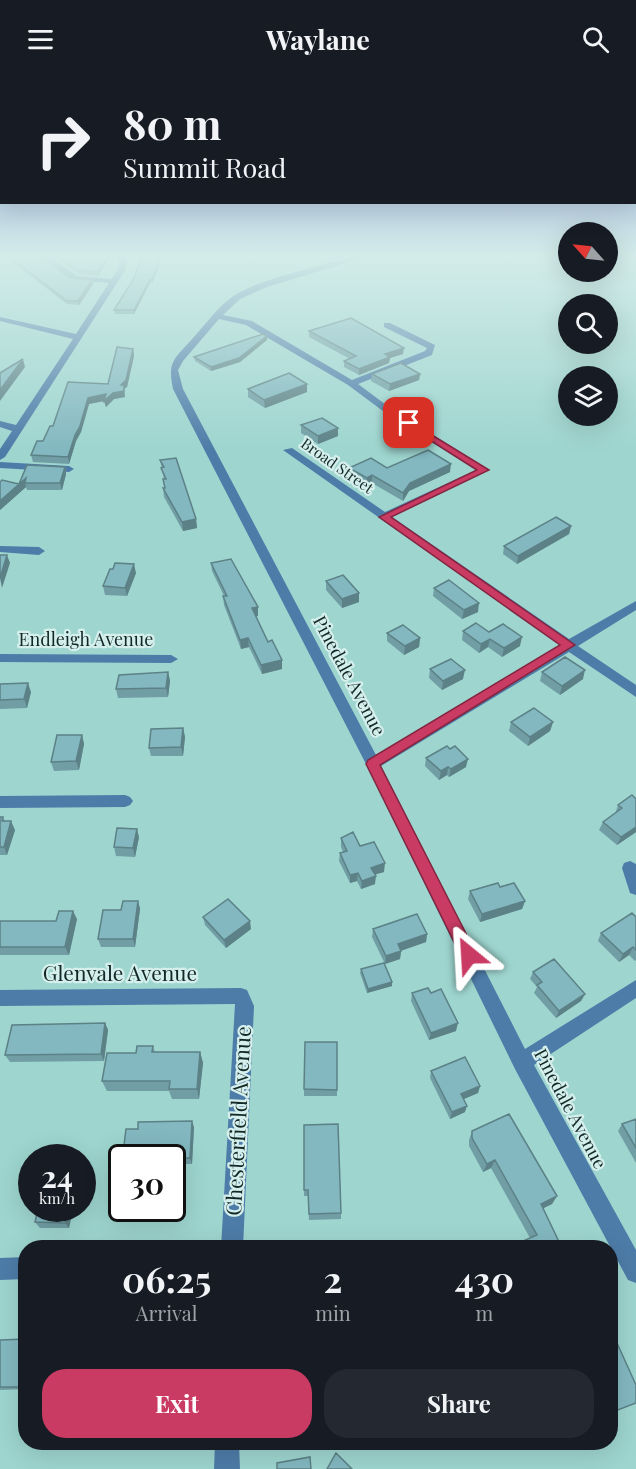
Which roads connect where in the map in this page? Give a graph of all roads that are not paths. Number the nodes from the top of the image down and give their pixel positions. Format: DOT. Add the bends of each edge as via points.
graph roads {
  1 [pos="4,320"];
  2 [pos="88,320"];
  3 [pos="213,320"];
  4 [pos="235,320"];
  5 [pos="387,325"];
  6 [pos="77,337"];
  7 [pos="351,382"];
  8 [pos="0,424"];
  9 [pos="17,429"];
  10 [pos="288,450"];
  11 [pos="0,457"];
  12 [pos="0,465"];
  13 [pos="69,469"];
  14 [pos="384,517"];
  15 [pos="0,549"];
  16 [pos="39,551"];
  17 [pos="636,605"];
  18 [pos="569,645"];
  19 [pos="0,658"];
  20 [pos="171,659"];
  21 [pos="636,692"];
  22 [pos="373,764"];
  23 [pos="125,801"];
  24 [pos="0,802"];
  25 [pos="630,868"];
  26 [pos="636,888"];
  27 [pos="636,988"];
  28 [pos="241,996"];
  29 [pos="0,998"];
  30 [pos="522,1062"];
  31 [pos="232,1240"];
  32 [pos="18,1268"];
  33 [pos="0,1269"];
  34 [pos="636,1272"];
  35 [pos="227,1450"];
  36 [pos="227,1469"];
  1 -- 6 [label="street"];
  2 -- 6 [label="street"];
  3 -- 22 [label="street, Pinedale Avenue" via="175,367 178,389"];
  4 -- 7 [label="street" via="249,323"];
  5 -- 7 [label="street" via="432,347 429,353"];
  6 -- 9 [label="street"];
  7 -- 14 [label="street" via="390,412 484,470"];
  8 -- 9 [label="street"];
  9 -- 11 [label="street"];
  10 -- 14 [label="street, Broad Street"];
  12 -- 13 [label="street"];
  14 -- 18 [label="street, Broad Street"];
  15 -- 16 [label="street"];
  17 -- 18 [label="street"];
  18 -- 21 [label="street, Broad Street"];
  18 -- 22 [label="street"];
  19 -- 20 [label="street, Endleigh Avenue"];
  22 -- 30 [label="street, Pinedale Avenue"];
  23 -- 24 [label="street"];
  25 -- 26 [label="street"];
  27 -- 30 [label="street"];
  28 -- 29 [label="street, Glenvale Avenue"];
  28 -- 31 [label="street, Chesterfield Avenue" via="245,1006"];
  30 -- 34 [label="street, Pinedale Avenue"];
  32 -- 33 [label="street"];
  35 -- 36 [label="street"];
}
